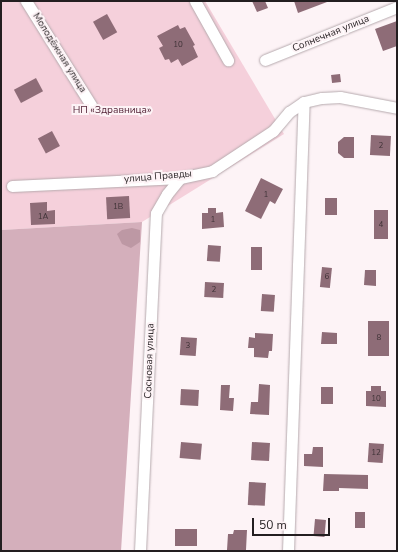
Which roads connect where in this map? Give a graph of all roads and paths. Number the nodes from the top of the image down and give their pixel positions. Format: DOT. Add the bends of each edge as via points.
graph roads {
  1 [pos="26,1"];
  2 [pos="195,1"];
  3 [pos="397,8"];
  4 [pos="228,60"];
  5 [pos="265,60"];
  6 [pos="304,102"];
  7 [pos="91,105"];
  8 [pos="397,108"];
  9 [pos="180,178"];
  10 [pos="12,186"];
  11 [pos="140,551"];
  12 [pos="288,551"];
  1 -- 7 [label="street, Молодёжная улица"];
  2 -- 4 [label="street"];
  3 -- 5 [label="street, Солнечная улица"];
  6 -- 8 [label="street, улица Правды" via="340,97"];
  6 -- 9 [label="street, улица Правды" via="289,112 273,131 236,157 212,171"];
  6 -- 12 [label="street"];
  9 -- 10 [label="street, улица Правды"];
  9 -- 11 [label="street, Сосновая улица" via="156,213"];
}
